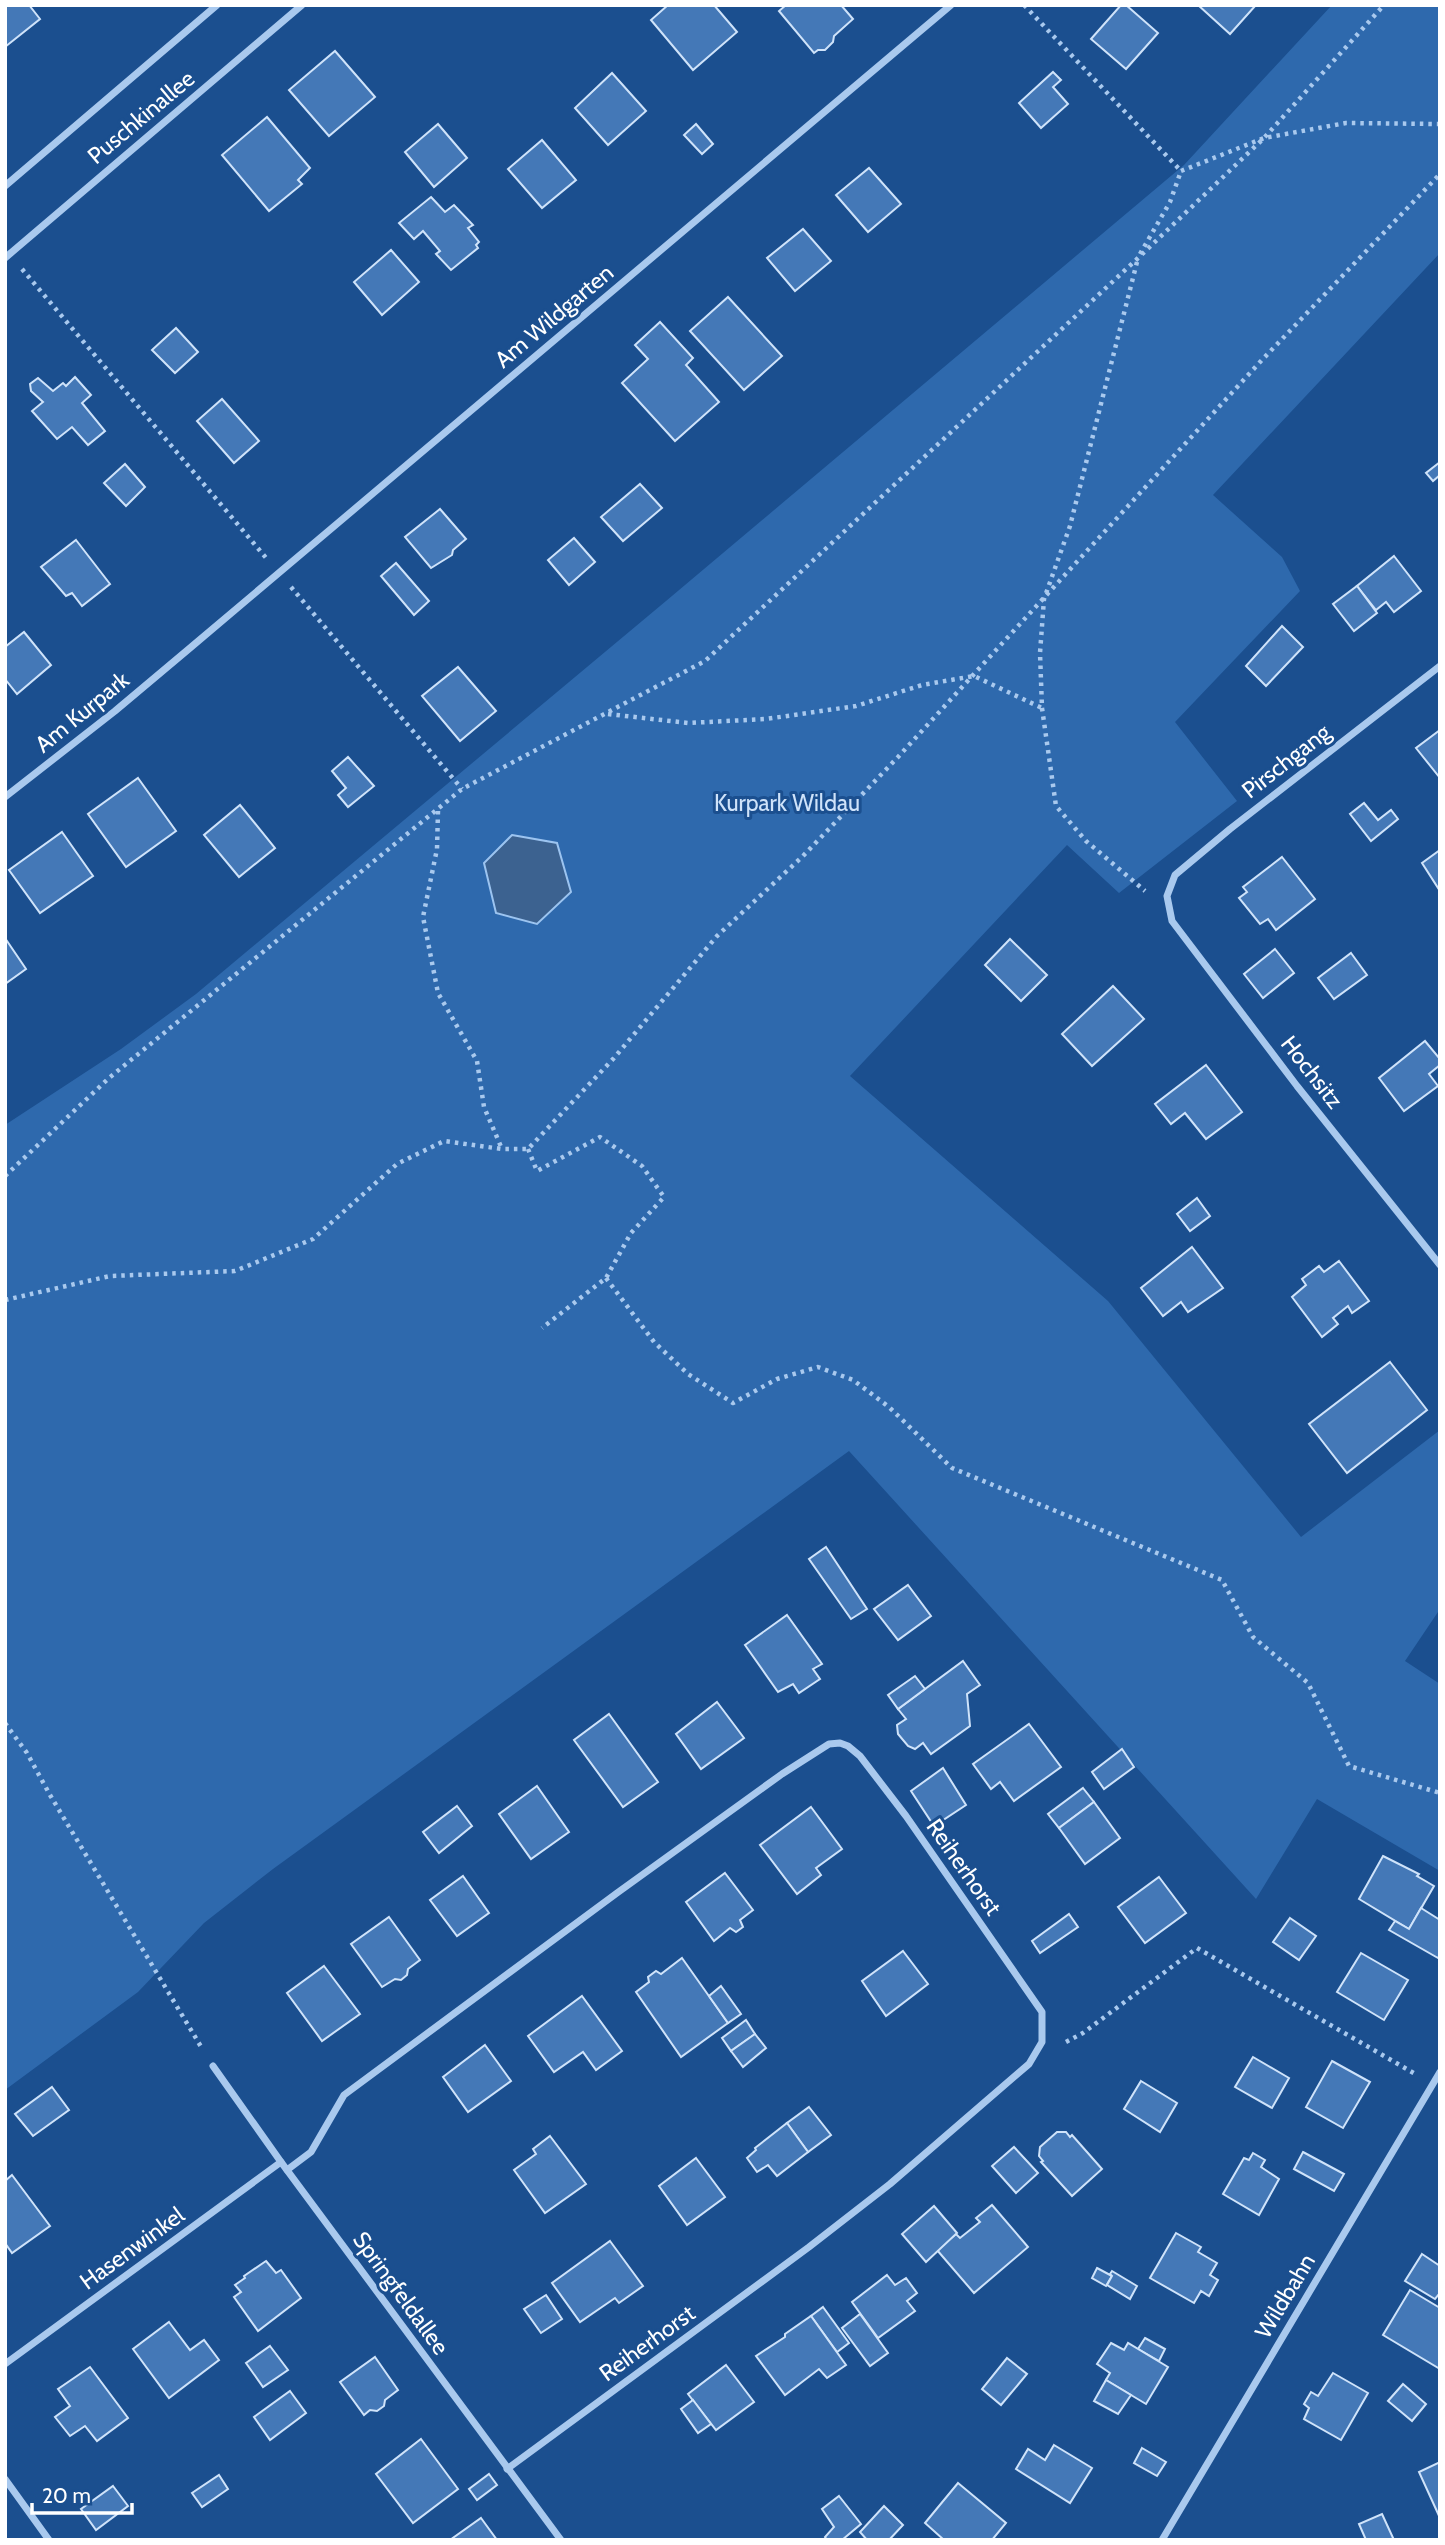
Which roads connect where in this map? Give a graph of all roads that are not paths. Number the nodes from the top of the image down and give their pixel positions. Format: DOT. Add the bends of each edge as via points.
graph roads {
  1 [pos="217,5"];
  2 [pos="302,5"];
  3 [pos="951,5"];
  4 [pos="5,186"];
  5 [pos="7,256"];
  6 [pos="181,656"];
  7 [pos="1440,666"];
  8 [pos="5,797"];
  9 [pos="1167,896"];
  10 [pos="1440,1265"];
  11 [pos="213,2066"];
  12 [pos="1440,2072"];
  13 [pos="281,2162"];
  14 [pos="287,2170"];
  15 [pos="5,2364"];
  16 [pos="507,2469"];
  17 [pos="5,2479"];
  18 [pos="49,2540"];
  19 [pos="561,2540"];
  20 [pos="1162,2540"];
  1 -- 4 [label="street, Puschkinallee"];
  2 -- 5 [label="street, Puschkinallee"];
  3 -- 6 [label="street, Am Wildgarten"];
  6 -- 8 [label="street, Am Kurpark"];
  7 -- 9 [label="street, Pirschgang" via="1175,875"];
  9 -- 10 [label="street, Hochsitz" via="1172,921"];
  11 -- 13 [label="street, Springfeldallee"];
  12 -- 20 [label="street, Wildbahn"];
  13 -- 14 [label="street, Springfeldallee"];
  13 -- 15 [label="street, Hasenwinkel"];
  14 -- 16 [label="street, Springfeldallee"];
  14 -- 16 [label="street, Reiherhorst" via="311,2152 344,2095 829,1744 848,1746 860,1756 906,1816 1042,2012 1042,2042 1030,2064 916,2163 809,2247"];
  16 -- 19 [label="street, Springfeldallee"];
  17 -- 18 [label="street"];
}
